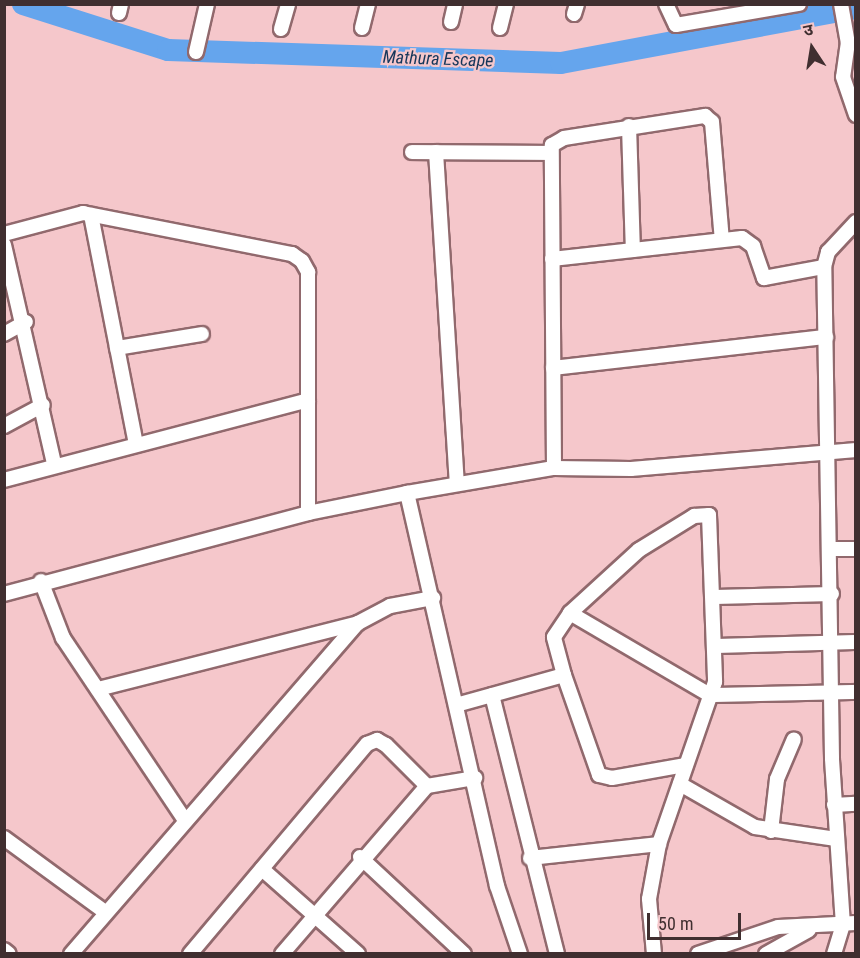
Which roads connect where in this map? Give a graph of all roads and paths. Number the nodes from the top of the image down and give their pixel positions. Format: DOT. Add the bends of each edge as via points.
graph roads {
  1 [pos="207,4"];
  2 [pos="288,4"];
  3 [pos="368,4"];
  4 [pos="455,4"];
  5 [pos="506,4"];
  6 [pos="666,4"];
  7 [pos="799,4"];
  8 [pos="841,5"];
  9 [pos="451,22"];
  10 [pos="362,28"];
  11 [pos="500,28"];
  12 [pos="281,29"];
  13 [pos="850,38"];
  14 [pos="196,52"];
  15 [pos="855,115"];
  16 [pos="629,126"];
  17 [pos="412,152"];
  18 [pos="436,152"];
  19 [pos="551,153"];
  20 [pos="91,215"];
  21 [pos="855,222"];
  22 [pos="4,234"];
  23 [pos="722,240"];
  24 [pos="4,245"];
  25 [pos="633,250"];
  26 [pos="552,259"];
  27 [pos="824,267"];
  28 [pos="26,322"];
  29 [pos="4,334"];
  30 [pos="202,334"];
  31 [pos="826,337"];
  32 [pos="117,348"];
  33 [pos="553,368"];
  34 [pos="308,400"];
  35 [pos="43,405"];
  36 [pos="4,426"];
  37 [pos="136,444"];
  38 [pos="855,450"];
  39 [pos="831,452"];
  40 [pos="54,464"];
  41 [pos="554,468"];
  42 [pos="4,480"];
  43 [pos="457,482"];
  44 [pos="407,493"];
  45 [pos="308,513"];
  46 [pos="832,549"];
  47 [pos="855,549"];
  48 [pos="41,581"];
  49 [pos="4,594"];
  50 [pos="832,594"];
  51 [pos="715,597"];
  52 [pos="434,598"];
  53 [pos="570,613"];
  54 [pos="358,623"];
  55 [pos="855,642"];
  56 [pos="832,643"];
  57 [pos="715,646"];
  58 [pos="564,675"];
  59 [pos="98,689"];
  60 [pos="832,692"];
  61 [pos="855,692"];
  62 [pos="492,695"];
  63 [pos="710,695"];
  64 [pos="456,705"];
  65 [pos="794,739"];
  66 [pos="686,765"];
  67 [pos="475,778"];
  68 [pos="680,784"];
  69 [pos="427,786"];
  70 [pos="855,804"];
  71 [pos="834,805"];
  72 [pos="185,820"];
  73 [pos="771,831"];
  74 [pos="4,838"];
  75 [pos="836,839"];
  76 [pos="659,844"];
  77 [pos="360,857"];
  78 [pos="530,858"];
  79 [pos="262,868"];
  80 [pos="105,912"];
  81 [pos="314,913"];
  82 [pos="849,924"];
  83 [pos="809,930"];
  84 [pos="4,950"];
  85 [pos="9,954"];
  86 [pos="70,954"];
  87 [pos="190,954"];
  88 [pos="282,954"];
  89 [pos="358,954"];
  90 [pos="464,954"];
  91 [pos="520,954"];
  92 [pos="556,954"];
  93 [pos="654,954"];
  94 [pos="698,954"];
  95 [pos="766,954"];
  96 [pos="834,954"];
  1 -- 14 [label="street"];
  2 -- 12 [label="street"];
  3 -- 10 [label="street"];
  4 -- 9 [label="street"];
  5 -- 11 [label="street"];
  6 -- 7 [label="street" via="676,25"];
  8 -- 13 [label="street"];
  13 -- 15 [label="street" via="843,77"];
  16 -- 19 [label="street" via="556,140"];
  16 -- 23 [label="street" via="695,114 712,122"];
  16 -- 25 [label="street"];
  17 -- 18 [label="street"];
  18 -- 19 [label="street"];
  18 -- 43 [label="street"];
  19 -- 26 [label="street"];
  20 -- 22 [label="street" via="53,219"];
  20 -- 32 [label="street"];
  20 -- 34 [label="street" via="292,254 303,261 309,272"];
  21 -- 27 [label="street" via="828,252"];
  23 -- 25 [label="street"];
  23 -- 27 [label="street" via="748,239 764,278"];
  24 -- 28 [label="street"];
  25 -- 26 [label="street"];
  26 -- 33 [label="street"];
  27 -- 31 [label="street"];
  28 -- 29 [label="street"];
  28 -- 35 [label="street"];
  30 -- 32 [label="street"];
  31 -- 33 [label="street"];
  31 -- 39 [label="street"];
  32 -- 37 [label="street"];
  33 -- 41 [label="street"];
  34 -- 37 [label="street"];
  34 -- 45 [label="street"];
  35 -- 36 [label="street"];
  35 -- 40 [label="street"];
  37 -- 40 [label="street"];
  38 -- 39 [label="street"];
  39 -- 41 [label="street" via="631,469"];
  39 -- 46 [label="street"];
  40 -- 42 [label="street"];
  41 -- 43 [label="street"];
  43 -- 44 [label="street"];
  44 -- 45 [label="street"];
  44 -- 52 [label="street"];
  45 -- 48 [label="street"];
  46 -- 47 [label="street"];
  46 -- 50 [label="street"];
  48 -- 49 [label="street"];
  48 -- 59 [label="street" via="63,638"];
  50 -- 51 [label="street"];
  50 -- 56 [label="street"];
  51 -- 53 [label="street" via="714,530 709,515 703,513 639,550"];
  51 -- 57 [label="street"];
  52 -- 54 [label="street" via="390,606"];
  52 -- 64 [label="street"];
  53 -- 58 [label="street" via="554,636"];
  53 -- 63 [label="street"];
  54 -- 59 [label="street"];
  54 -- 72 [label="street"];
  55 -- 56 [label="street"];
  56 -- 57 [label="street"];
  56 -- 60 [label="street"];
  57 -- 63 [label="street"];
  58 -- 62 [label="street"];
  58 -- 66 [label="street" via="599,775"];
  59 -- 72 [label="street"];
  60 -- 61 [label="street"];
  60 -- 63 [label="street"];
  60 -- 71 [label="street"];
  62 -- 64 [label="street"];
  62 -- 78 [label="street"];
  63 -- 66 [label="street"];
  64 -- 67 [label="street"];
  65 -- 73 [label="street" via="777,778"];
  66 -- 68 [label="street"];
  67 -- 69 [label="street"];
  67 -- 91 [label="street" via="497,886"];
  68 -- 73 [label="street"];
  68 -- 76 [label="street"];
  69 -- 77 [label="street"];
  69 -- 79 [label="street" via="386,745 377,740 367,744"];
  70 -- 71 [label="street"];
  71 -- 75 [label="street"];
  72 -- 80 [label="street"];
  73 -- 75 [label="street"];
  74 -- 80 [label="street"];
  75 -- 82 [label="street"];
  76 -- 78 [label="street"];
  76 -- 93 [label="street" via="649,899"];
  77 -- 81 [label="street"];
  77 -- 90 [label="street"];
  78 -- 92 [label="street"];
  79 -- 81 [label="street"];
  79 -- 87 [label="street"];
  80 -- 86 [label="street"];
  81 -- 88 [label="street"];
  81 -- 89 [label="street"];
  82 -- 83 [label="street"];
  82 -- 96 [label="street"];
  83 -- 94 [label="street" via="778,927"];
  83 -- 95 [label="street"];
  84 -- 85 [label="street"];
}
